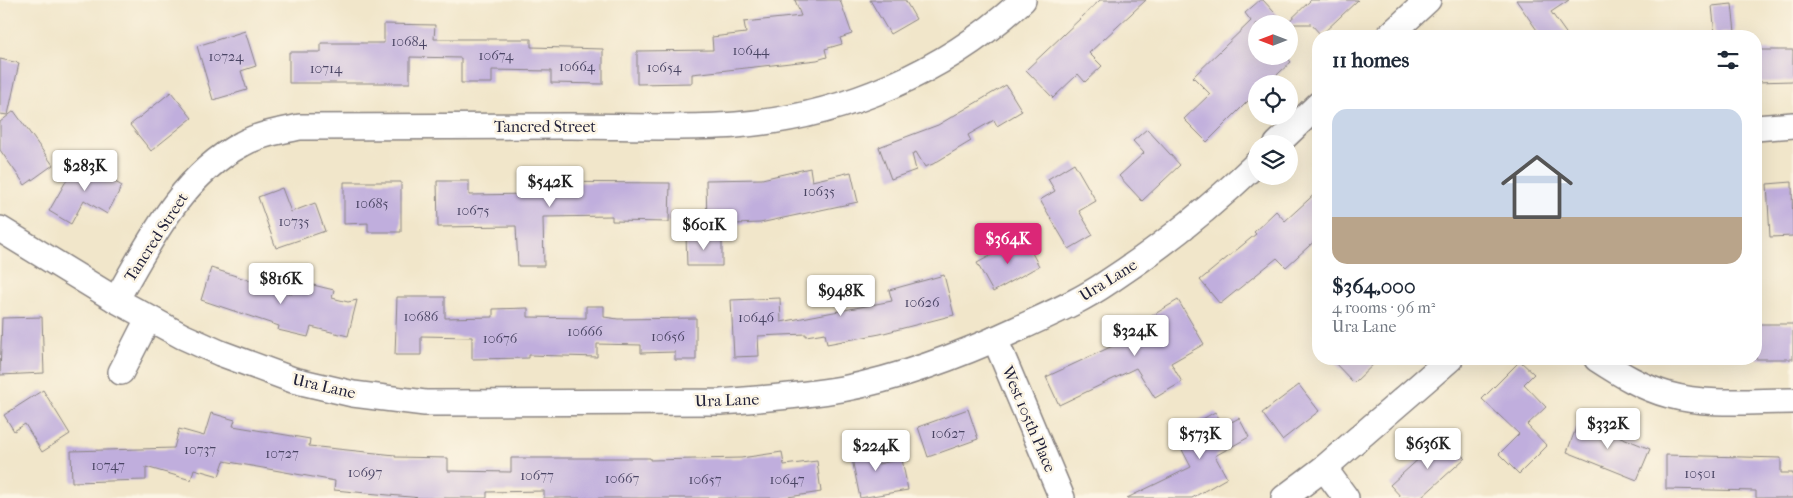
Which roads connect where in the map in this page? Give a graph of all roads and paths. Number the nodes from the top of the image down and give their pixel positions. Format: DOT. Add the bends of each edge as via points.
graph roads {
  1 [pos="1023,0"];
  2 [pos="1428,0"];
  3 [pos="1396,30"];
  4 [pos="1312,111"];
  5 [pos="1793,125"];
  6 [pos="1762,128"];
  7 [pos="1286,135"];
  8 [pos="1248,171"];
  9 [pos="0,229"];
  10 [pos="116,300"];
  11 [pos="148,318"];
  12 [pos="995,339"];
  13 [pos="1443,365"];
  14 [pos="1606,365"];
  15 [pos="121,372"];
  16 [pos="1793,401"];
  17 [pos="1324,468"];
  18 [pos="1062,498"];
  19 [pos="1284,498"];
  20 [pos="1346,498"];
  1 -- 10 [label="street, Tancred Street" via="998,23 954,54 916,75 828,109 783,119 706,126 300,127 268,133 242,144 206,169 177,202"];
  2 -- 3 [label="street"];
  4 -- 7 [label="street"];
  5 -- 6 [label="street"];
  8 -- 12 [label="street, Ura Lane" via="1143,258 1106,284"];
  9 -- 10 [label="street, Ura Lane"];
  10 -- 11 [label="street, Ura Lane"];
  11 -- 12 [label="street, Ura Lane" via="220,353 293,380 353,394 425,403 770,399 842,389 889,378"];
  11 -- 15 [label="street"];
  12 -- 18 [label="street, West 105th Place"];
  13 -- 17 [label="street"];
  14 -- 16 [label="street" via="1620,375 1672,396 1716,401"];
  17 -- 19 [label="street"];
  17 -- 20 [label="street"];
}
